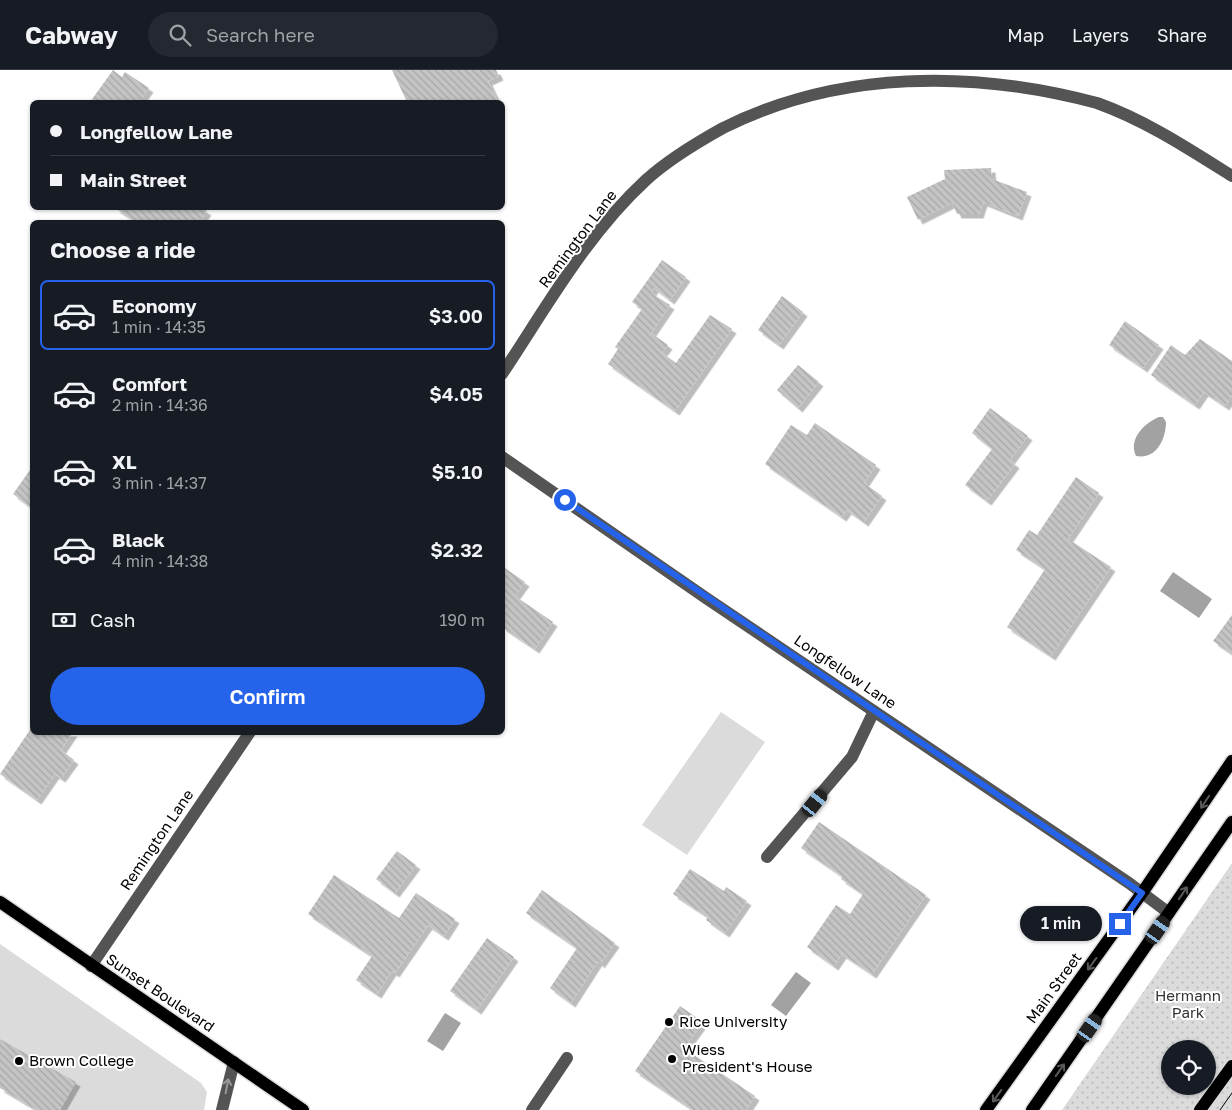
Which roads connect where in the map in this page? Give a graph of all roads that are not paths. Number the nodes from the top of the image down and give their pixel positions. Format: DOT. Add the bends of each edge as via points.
graph roads {
  1 [pos="1232,176"];
  2 [pos="505,370"];
  3 [pos="505,459"];
  4 [pos="874,711"];
  5 [pos="248,735"];
  6 [pos="1232,762"];
  7 [pos="1232,822"];
  8 [pos="768,857"];
  9 [pos="1142,893"];
  10 [pos="0,902"];
  11 [pos="1169,913"];
  12 [pos="91,966"];
  13 [pos="567,1058"];
  14 [pos="234,1062"];
  15 [pos="1232,1066"];
  16 [pos="222,1110"];
  17 [pos="303,1110"];
  18 [pos="532,1110"];
  19 [pos="986,1110"];
  20 [pos="1032,1110"];
  21 [pos="1200,1110"];
  1 -- 2 [label="street, Remington Lane" via="1162,132 1098,103 1034,84 966,74 893,74 824,87 753,112 691,146 646,180 576,263"];
  3 -- 4 [label="street, Longfellow Lane"];
  4 -- 8 [label="street" via="852,757"];
  4 -- 9 [label="street, Longfellow Lane"];
  5 -- 12 [label="street, Remington Lane"];
  6 -- 9 [label="main road, Main Street, one-way"];
  11 -- 7 [label="main road, one-way"];
  9 -- 11 [label="street, Longfellow Lane"];
  9 -- 19 [label="main road, Main Street, one-way"];
  10 -- 12 [label="main road, Sunset Boulevard"];
  20 -- 11 [label="main road, one-way"];
  12 -- 14 [label="main road, Sunset Boulevard"];
  13 -- 18 [label="street"];
  16 -- 14 [label="street, one-way"];
  14 -- 17 [label="main road, Sunset Boulevard"];
  15 -- 21 [label="main road"];
}
